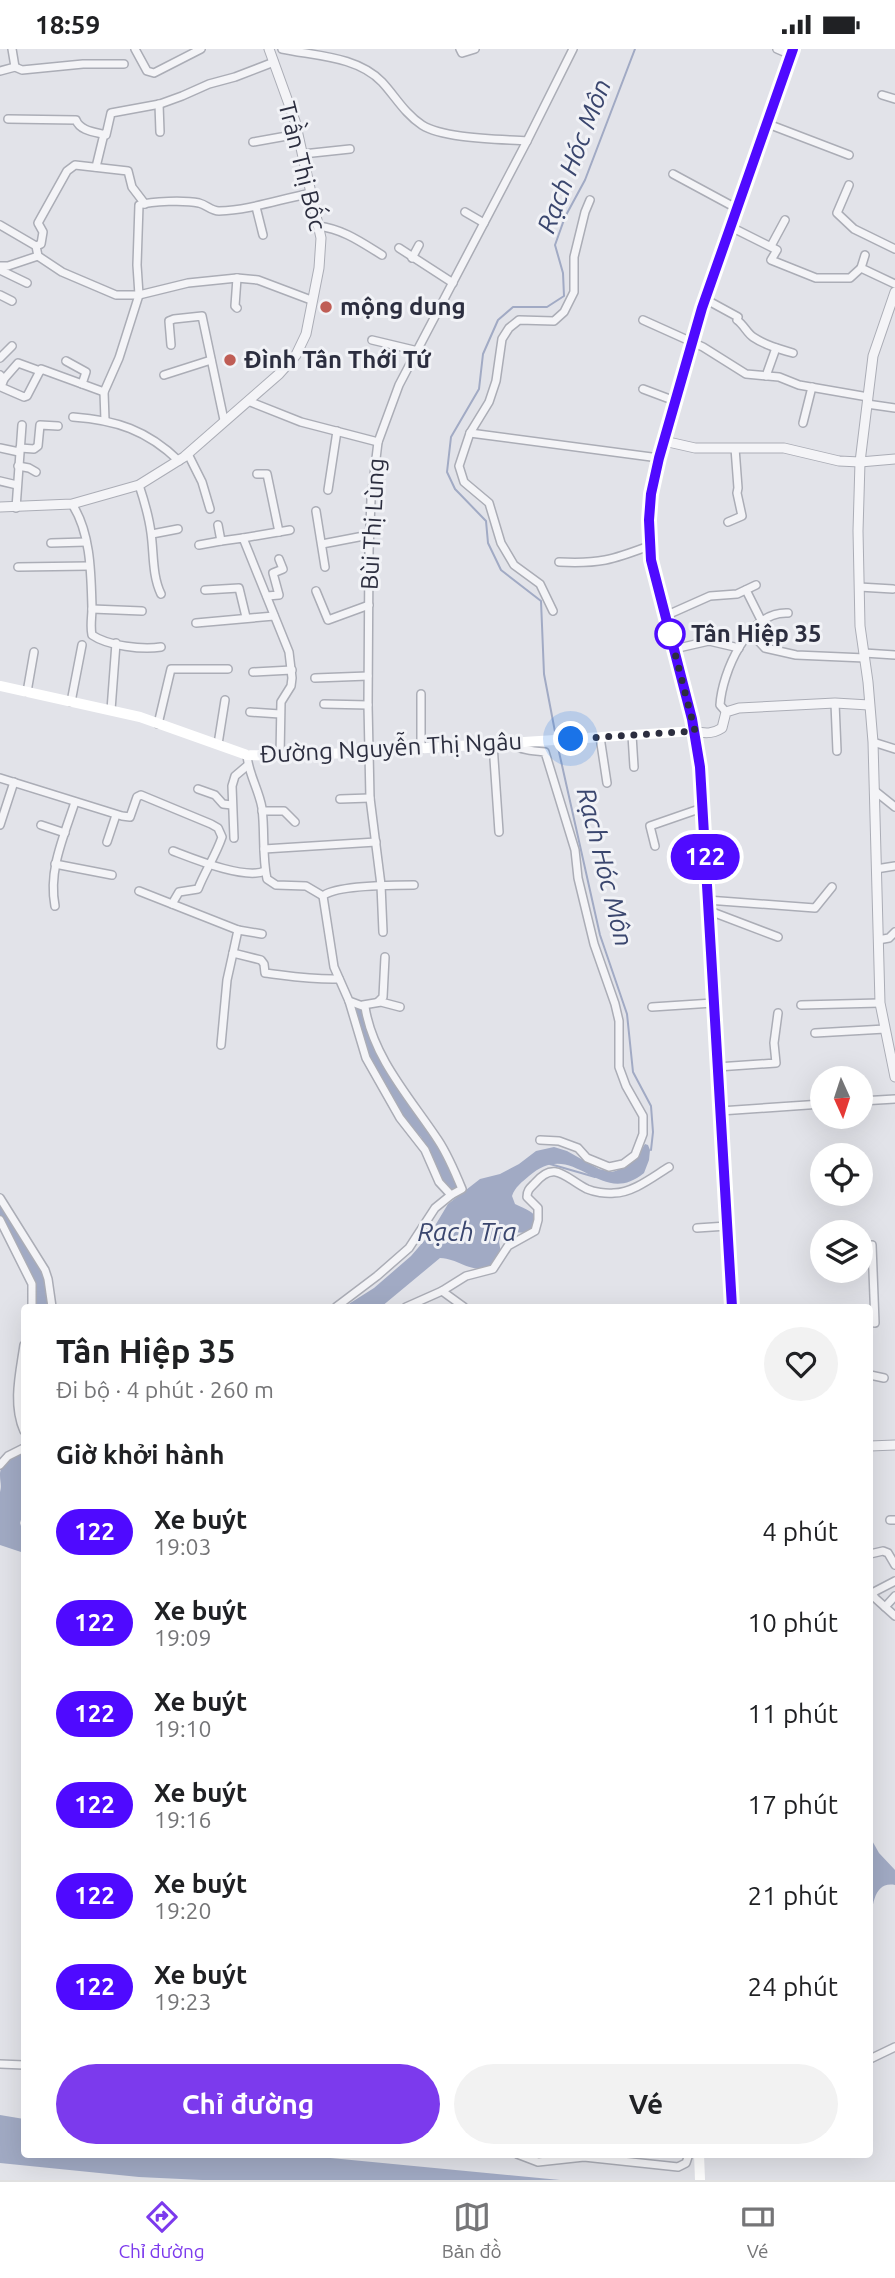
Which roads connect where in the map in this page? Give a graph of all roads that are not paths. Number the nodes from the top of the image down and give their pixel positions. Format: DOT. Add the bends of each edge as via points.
graph roads {
  1 [pos="12,49"];
  2 [pos="135,49"];
  3 [pos="201,49"];
  4 [pos="269,49"];
  5 [pos="282,49"];
  6 [pos="460,49"];
  7 [pos="475,49"];
  8 [pos="573,49"];
  9 [pos="777,49"];
  10 [pos="792,52"];
  11 [pos="274,62"];
  12 [pos="124,64"];
  13 [pos="15,67"];
  14 [pos="0,71"];
  15 [pos="882,95"];
  16 [pos="895,99"];
  17 [pos="159,104"];
  18 [pos="8,119"];
  19 [pos="768,124"];
  20 [pos="160,132"];
  21 [pos="104,134"];
  22 [pos="298,134"];
  23 [pos="527,141"];
  24 [pos="253,142"];
  25 [pos="350,149"];
  26 [pos="303,154"];
  27 [pos="849,155"];
  28 [pos="96,167"];
  29 [pos="673,174"];
  30 [pos="849,185"];
  31 [pos="312,193"];
  32 [pos="590,200"];
  33 [pos="145,204"];
  34 [pos="256,207"];
  35 [pos="736,208"];
  36 [pos="465,212"];
  37 [pos="785,220"];
  38 [pos="484,223"];
  39 [pos="0,225"];
  40 [pos="318,226"];
  41 [pos="729,226"];
  42 [pos="263,235"];
  43 [pos="419,245"];
  44 [pos="36,246"];
  45 [pos="771,246"];
  46 [pos="399,248"];
  47 [pos="895,249"];
  48 [pos="382,255"];
  49 [pos="865,255"];
  50 [pos="38,256"];
  51 [pos="412,258"];
  52 [pos="0,268"];
  53 [pos="861,268"];
  54 [pos="237,278"];
  55 [pos="27,283"];
  56 [pos="453,283"];
  57 [pos="895,284"];
  58 [pos="0,295"];
  59 [pos="139,295"];
  60 [pos="894,296"];
  61 [pos="705,299"];
  62 [pos="311,300"];
  63 [pos="12,301"];
  64 [pos="237,308"];
  65 [pos="643,320"];
  66 [pos="372,340"];
  67 [pos="691,342"];
  68 [pos="171,345"];
  69 [pos="12,346"];
  70 [pos="776,348"];
  71 [pos="418,351"];
  72 [pos="793,353"];
  73 [pos="0,358"];
  74 [pos="211,360"];
  75 [pos="66,361"];
  76 [pos="40,371"];
  77 [pos="164,375"];
  78 [pos="766,376"];
  79 [pos="2,377"];
  80 [pos="82,384"];
  81 [pos="812,387"];
  82 [pos="643,389"];
  83 [pos="104,392"];
  84 [pos="248,401"];
  85 [pos="675,401"];
  86 [pos="867,401"];
  87 [pos="895,408"];
  88 [pos="73,417"];
  89 [pos="105,420"];
  90 [pos="224,420"];
  91 [pos="803,423"];
  92 [pos="22,425"];
  93 [pos="58,426"];
  94 [pos="337,431"];
  95 [pos="470,433"];
  96 [pos="664,441"];
  97 [pos="378,442"];
  98 [pos="0,448"];
  99 [pos="735,448"];
  100 [pos="19,450"];
  101 [pos="188,454"];
  102 [pos="659,458"];
  103 [pos="895,459"];
  104 [pos="179,461"];
  105 [pos="860,462"];
  106 [pos="18,466"];
  107 [pos="36,472"];
  108 [pos="257,474"];
  109 [pos="0,481"];
  110 [pos="17,485"];
  111 [pos="139,485"];
  112 [pos="328,491"];
  113 [pos="72,504"];
  114 [pos="0,507"];
  115 [pos="16,508"];
  116 [pos="211,509"];
  117 [pos="316,511"];
  118 [pos="728,522"];
  119 [pos="218,525"];
  120 [pos="178,529"];
  121 [pos="290,530"];
  122 [pos="279,532"];
  123 [pos="152,534"];
  124 [pos="369,535"];
  125 [pos="243,538"];
  126 [pos="86,541"];
  127 [pos="221,541"];
  128 [pos="51,543"];
  129 [pos="322,544"];
  130 [pos="199,545"];
  131 [pos="649,546"];
  132 [pos="279,559"];
  133 [pos="559,562"];
  134 [pos="89,566"];
  135 [pos="18,567"];
  136 [pos="325,567"];
  137 [pos="756,586"];
  138 [pos="859,587"];
  139 [pos="893,589"];
  140 [pos="205,590"];
  141 [pos="746,590"];
  142 [pos="316,591"];
  143 [pos="161,594"];
  144 [pos="267,596"];
  145 [pos="369,605"];
  146 [pos="92,609"];
  147 [pos="142,611"];
  148 [pos="553,611"];
  149 [pos="788,613"];
  150 [pos="274,616"];
  151 [pos="665,616"];
  152 [pos="246,617"];
  153 [pos="762,622"];
  154 [pos="196,623"];
  155 [pos="751,633"];
  156 [pos="116,643"];
  157 [pos="82,645"];
  158 [pos="161,647"];
  159 [pos="739,648"];
  160 [pos="674,649"];
  161 [pos="34,652"];
  162 [pos="895,655"];
  163 [pos="865,656"];
  164 [pos="228,669"];
  165 [pos="292,670"];
  166 [pos="253,672"];
  167 [pos="368,677"];
  168 [pos="315,678"];
  169 [pos="0,686"];
  170 [pos="27,692"];
  171 [pos="421,694"];
  172 [pos="225,700"];
  173 [pos="271,701"];
  174 [pos="71,702"];
  175 [pos="281,702"];
  176 [pos="835,703"];
  177 [pos="324,704"];
  178 [pos="368,705"];
  179 [pos="869,705"];
  180 [pos="111,710"];
  181 [pos="250,712"];
  182 [pos="726,712"];
  183 [pos="280,714"];
  184 [pos="158,724"];
  185 [pos="695,731"];
  186 [pos="632,735"];
  187 [pos="600,737"];
  188 [pos="873,742"];
  189 [pos="510,743"];
  190 [pos="218,744"];
  191 [pos="493,744"];
  192 [pos="421,749"];
  193 [pos="895,749"];
  194 [pos="369,751"];
  195 [pos="837,751"];
  196 [pos="280,756"];
  197 [pos="248,760"];
  198 [pos="634,767"];
  199 [pos="0,778"];
  200 [pos="14,782"];
  201 [pos="607,783"];
  202 [pos="198,789"];
  203 [pos="874,791"];
  204 [pos="370,798"];
  205 [pos="340,799"];
  206 [pos="75,802"];
  207 [pos="232,805"];
  208 [pos="895,807"];
  209 [pos="702,809"];
  210 [pos="262,811"];
  211 [pos="116,815"];
  212 [pos="295,822"];
  213 [pos="0,825"];
  214 [pos="41,825"];
  215 [pos="499,832"];
  216 [pos="65,833"];
  217 [pos="234,838"];
  218 [pos="107,842"];
  219 [pos="376,842"];
  220 [pos="655,846"];
  221 [pos="264,849"];
  222 [pos="173,851"];
  223 [pos="55,864"];
  224 [pos="208,865"];
  225 [pos="895,866"];
  226 [pos="876,869"];
  227 [pos="265,871"];
  228 [pos="112,875"];
  229 [pos="381,885"];
  230 [pos="414,885"];
  231 [pos="832,887"];
  232 [pos="139,891"];
  233 [pos="323,896"];
  234 [pos="172,904"];
  235 [pos="707,905"];
  236 [pos="55,906"];
  237 [pos="238,930"];
  238 [pos="383,932"];
  239 [pos="895,932"];
  240 [pos="262,935"];
  241 [pos="778,937"];
  242 [pos="878,940"];
  243 [pos="233,953"];
  244 [pos="385,957"];
  245 [pos="339,979"];
  246 [pos="349,1001"];
  247 [pos="378,1002"];
  248 [pos="713,1003"];
  249 [pos="880,1003"];
  250 [pos="363,1005"];
  251 [pos="801,1005"];
  252 [pos="400,1007"];
  253 [pos="652,1007"];
  254 [pos="778,1013"];
  255 [pos="885,1029"];
  256 [pos="815,1033"];
  257 [pos="221,1045"];
  258 [pos="893,1053"];
  259 [pos="717,1067"];
  260 [pos="895,1077"];
  261 [pos="895,1099"];
  262 [pos="873,1100"];
  263 [pos="810,1105"];
  264 [pos="720,1111"];
  265 [pos="540,1140"];
  266 [pos="670,1167"];
  267 [pos="451,1195"];
  268 [pos="0,1198"];
  269 [pos="0,1220"];
  270 [pos="727,1226"];
  271 [pos="697,1228"];
  272 [pos="873,1271"];
  273 [pos="442,1291"];
  274 [pos="32,1304"];
  275 [pos="52,1304"];
  276 [pos="340,1304"];
  277 [pos="413,1304"];
  278 [pos="460,1304"];
  279 [pos="732,1304"];
  280 [pos="875,1323"];
  281 [pos="21,1363"];
  282 [pos="873,1376"];
  283 [pos="884,1378"];
  284 [pos="21,1420"];
  285 [pos="895,1444"];
  286 [pos="873,1446"];
  287 [pos="21,1450"];
  288 [pos="0,1465"];
  289 [pos="873,1553"];
  290 [pos="895,1565"];
  291 [pos="895,1580"];
  292 [pos="873,1592"];
  293 [pos="873,1594"];
  294 [pos="895,1596"];
  295 [pos="885,1607"];
  296 [pos="895,1616"];
  297 [pos="895,2047"];
  298 [pos="873,2058"];
  299 [pos="0,2064"];
  300 [pos="21,2065"];
  301 [pos="524,2158"];
  302 [pos="575,2158"];
  303 [pos="593,2158"];
  304 [pos="688,2158"];
  305 [pos="699,2158"];
  306 [pos="700,2178"];
  1 -- 13 [label="street"];
  2 -- 3 [label="street" via="147,71 154,73"];
  4 -- 11 [label="street, Trần Thị Bốc"];
  5 -- 23 [label="street" via="360,66 381,80 422,126 442,134"];
  6 -- 7 [label="street" via="462,53"];
  8 -- 23 [label="street, Bùi Thị Lùng"];
  9 -- 10 [label="street"];
  10 -- 19 [label="main road"];
  11 -- 17 [label="street"];
  11 -- 22 [label="street, Trần Thị Bốc"];
  12 -- 13 [label="street"];
  13 -- 14 [label="street"];
  15 -- 16 [label="street"];
  17 -- 20 [label="street"];
  17 -- 21 [label="street" via="111,113"];
  18 -- 21 [label="street" via="76,120 84,128"];
  19 -- 27 [label="street"];
  19 -- 35 [label="main road"];
  21 -- 28 [label="street"];
  22 -- 24 [label="street"];
  22 -- 26 [label="street, Trần Thị Bốc"];
  23 -- 38 [label="street, Bùi Thị Lùng"];
  25 -- 26 [label="street"];
  26 -- 31 [label="street, Trần Thị Bốc"];
  28 -- 33 [label="street" via="128,171 132,187"];
  28 -- 44 [label="street" via="78,164 67,171 38,223 43,232 41,244"];
  29 -- 35 [label="street"];
  30 -- 47 [label="street" via="837,213 854,229"];
  31 -- 34 [label="street"];
  31 -- 40 [label="street, Trần Thị Bốc"];
  32 -- 95 [label="street" via="574,257 574,292 564,312 554,321 519,320 509,328 502,339 489,402"];
  33 -- 34 [label="street" via="191,202 214,211"];
  33 -- 59 [label="street" via="138,208"];
  34 -- 42 [label="street"];
  35 -- 41 [label="main road"];
  36 -- 38 [label="street"];
  37 -- 45 [label="street"];
  38 -- 56 [label="street, Bùi Thị Lùng"];
  39 -- 44 [label="street"];
  40 -- 48 [label="street" via="351,235"];
  40 -- 62 [label="street, Trần Thị Bốc" via="321,238"];
  41 -- 45 [label="street"];
  41 -- 61 [label="main road"];
  43 -- 51 [label="street"];
  44 -- 50 [label="street"];
  45 -- 53 [label="street" via="777,250 771,260 816,278 850,278"];
  46 -- 51 [label="street"];
  49 -- 53 [label="street"];
  50 -- 52 [label="street"];
  50 -- 59 [label="street" via="61,272 116,295"];
  51 -- 56 [label="street"];
  52 -- 55 [label="street"];
  53 -- 57 [label="street"];
  54 -- 59 [label="street"];
  54 -- 62 [label="street" via="258,280"];
  54 -- 64 [label="street"];
  56 -- 71 [label="street, Bùi Thị Lùng"];
  58 -- 63 [label="street"];
  59 -- 83 [label="street"];
  60 -- 86 [label="street" via="873,356"];
  61 -- 67 [label="main road"];
  61 -- 70 [label="street" via="738,317 750,335"];
  62 -- 84 [label="street, Trần Thị Bốc" via="306,334 296,355"];
  65 -- 67 [label="street"];
  66 -- 71 [label="street"];
  67 -- 78 [label="street" via="746,374"];
  67 -- 85 [label="main road"];
  68 -- 74 [label="street" via="169,321 200,315"];
  69 -- 73 [label="street"];
  70 -- 72 [label="street"];
  70 -- 78 [label="street"];
  71 -- 97 [label="street, Bùi Thị Lùng" via="399,385"];
  74 -- 77 [label="street"];
  74 -- 90 [label="street"];
  75 -- 80 [label="street" via="86,372"];
  76 -- 79 [label="street" via="18,363"];
  76 -- 79 [label="street" via="26,397 1,387"];
  76 -- 80 [label="street"];
  78 -- 81 [label="street"];
  80 -- 83 [label="street"];
  81 -- 86 [label="street"];
  81 -- 91 [label="street"];
  82 -- 85 [label="street"];
  83 -- 89 [label="street"];
  84 -- 90 [label="street, Trần Thị Bốc"];
  84 -- 94 [label="street"];
  85 -- 96 [label="main road"];
  86 -- 87 [label="street"];
  86 -- 105 [label="street"];
  88 -- 89 [label="street"];
  89 -- 104 [label="street" via="148,437"];
  90 -- 101 [label="street, Trần Thị Bốc"];
  92 -- 100 [label="street"];
  93 -- 100 [label="street" via="40,425 38,446"];
  94 -- 97 [label="street"];
  94 -- 112 [label="street"];
  95 -- 102 [label="street"];
  95 -- 148 [label="street" via="459,465 464,482 489,503 501,543 514,565 540,584"];
  96 -- 99 [label="street" via="695,448"];
  96 -- 102 [label="main road"];
  97 -- 124 [label="street, Bùi Thị Lùng"];
  98 -- 100 [label="street"];
  99 -- 105 [label="street" via="784,448"];
  99 -- 118 [label="street" via="742,516"];
  100 -- 106 [label="street"];
  101 -- 104 [label="street, Trần Thị Bốc"];
  101 -- 116 [label="street"];
  102 -- 131 [label="main road" via="651,494"];
  103 -- 105 [label="street"];
  104 -- 111 [label="street, Trần Thị Bốc"];
  105 -- 138 [label="street"];
  106 -- 107 [label="street"];
  106 -- 110 [label="street"];
  108 -- 122 [label="street" via="267,474"];
  109 -- 110 [label="street"];
  110 -- 115 [label="street"];
  111 -- 113 [label="street, Trần Thị Bốc"];
  111 -- 123 [label="street"];
  113 -- 115 [label="street, Trần Thị Bốc"];
  113 -- 126 [label="street" via="83,523"];
  114 -- 115 [label="street, Trần Thị Bốc"];
  117 -- 129 [label="street"];
  119 -- 127 [label="street"];
  120 -- 123 [label="street"];
  121 -- 122 [label="street"];
  122 -- 125 [label="street"];
  123 -- 143 [label="street"];
  124 -- 129 [label="street"];
  124 -- 145 [label="street, Bùi Thị Lùng"];
  125 -- 127 [label="street"];
  125 -- 144 [label="street"];
  126 -- 128 [label="street"];
  126 -- 134 [label="street"];
  127 -- 130 [label="street"];
  129 -- 136 [label="street"];
  131 -- 133 [label="street" via="608,561"];
  131 -- 151 [label="main road"];
  132 -- 144 [label="street" via="283,569 273,573 279,595"];
  134 -- 135 [label="street"];
  134 -- 146 [label="street"];
  137 -- 141 [label="street"];
  138 -- 139 [label="street"];
  138 -- 163 [label="street"];
  140 -- 152 [label="street" via="239,588"];
  141 -- 151 [label="street" via="710,596"];
  141 -- 153 [label="street"];
  142 -- 145 [label="street" via="328,620"];
  144 -- 150 [label="street"];
  145 -- 167 [label="street, Bùi Thị Lùng"];
  146 -- 147 [label="street"];
  146 -- 156 [label="street" via="92,635"];
  149 -- 153 [label="street"];
  150 -- 152 [label="street"];
  150 -- 165 [label="street"];
  151 -- 160 [label="main road"];
  152 -- 154 [label="street"];
  153 -- 155 [label="street"];
  155 -- 159 [label="street"];
  155 -- 163 [label="street" via="765,648 796,655"];
  156 -- 158 [label="street"];
  156 -- 180 [label="street"];
  157 -- 174 [label="street"];
  159 -- 160 [label="street" via="709,641"];
  159 -- 182 [label="street" via="721,687 720,705"];
  160 -- 185 [label="main road"];
  161 -- 170 [label="street"];
  162 -- 163 [label="street"];
  163 -- 179 [label="street"];
  164 -- 184 [label="street" via="171,669"];
  165 -- 166 [label="street"];
  165 -- 175 [label="street"];
  167 -- 168 [label="street"];
  167 -- 178 [label="street, Bùi Thị Lùng"];
  169 -- 170 [label="main road, Đường Nguyễn Thị Ngâu"];
  170 -- 174 [label="main road, Đường Nguyễn Thị Ngâu"];
  171 -- 192 [label="street"];
  172 -- 190 [label="street"];
  173 -- 175 [label="street"];
  174 -- 180 [label="main road, Đường Nguyễn Thị Ngâu"];
  175 -- 183 [label="street"];
  176 -- 179 [label="street"];
  176 -- 182 [label="street"];
  176 -- 195 [label="street"];
  177 -- 178 [label="street"];
  178 -- 194 [label="street, Bùi Thị Lùng"];
  179 -- 188 [label="street"];
  180 -- 184 [label="main road, Đường Nguyễn Thị Ngâu"];
  181 -- 183 [label="street"];
  182 -- 185 [label="street" via="722,728"];
  183 -- 196 [label="street"];
  184 -- 190 [label="main road, Đường Nguyễn Thị Ngâu"];
  185 -- 186 [label="main road"];
  185 -- 209 [label="main road"];
  186 -- 187 [label="main road"];
  186 -- 198 [label="street"];
  187 -- 189 [label="main road, Đường Nguyễn Thị Ngâu"];
  187 -- 201 [label="street"];
  188 -- 193 [label="street"];
  188 -- 203 [label="street"];
  189 -- 191 [label="main road, Đường Nguyễn Thị Ngâu"];
  189 -- 265 [label="street" via="545,752 575,850 594,944 615,1004 619,1067 643,1116 640,1144 623,1164 609,1167 559,1141"];
  190 -- 197 [label="main road, Đường Nguyễn Thị Ngâu"];
  191 -- 192 [label="main road, Đường Nguyễn Thị Ngâu"];
  191 -- 215 [label="street"];
  192 -- 194 [label="main road, Đường Nguyễn Thị Ngâu"];
  194 -- 196 [label="main road, Đường Nguyễn Thị Ngâu"];
  194 -- 204 [label="street, Bùi Thị Lùng"];
  196 -- 197 [label="main road, Đường Nguyễn Thị Ngâu"];
  197 -- 207 [label="street" via="235,776"];
  197 -- 210 [label="street"];
  199 -- 200 [label="street"];
  200 -- 206 [label="street"];
  200 -- 213 [label="street"];
  202 -- 207 [label="street"];
  203 -- 208 [label="street"];
  203 -- 226 [label="street"];
  204 -- 205 [label="street"];
  204 -- 219 [label="street, Bùi Thị Lùng"];
  206 -- 211 [label="street"];
  206 -- 216 [label="street"];
  207 -- 217 [label="street"];
  209 -- 220 [label="street" via="650,826"];
  209 -- 235 [label="main road"];
  210 -- 212 [label="street" via="284,811"];
  210 -- 221 [label="street"];
  211 -- 218 [label="street"];
  211 -- 224 [label="street" via="130,817 138,795 211,824 222,837"];
  214 -- 216 [label="street"];
  216 -- 223 [label="street"];
  219 -- 221 [label="street"];
  219 -- 229 [label="street, Bùi Thị Lùng"];
  221 -- 227 [label="street"];
  222 -- 224 [label="street"];
  223 -- 228 [label="street"];
  223 -- 236 [label="street"];
  224 -- 227 [label="street" via="252,875"];
  224 -- 234 [label="street" via="198,889 179,892"];
  225 -- 226 [label="street"];
  226 -- 242 [label="street"];
  227 -- 233 [label="street" via="269,882 306,886"];
  229 -- 230 [label="street"];
  229 -- 233 [label="street"];
  229 -- 238 [label="street, Bùi Thị Lùng"];
  231 -- 235 [label="street" via="815,908"];
  232 -- 234 [label="street"];
  233 -- 245 [label="street"];
  234 -- 237 [label="street"];
  235 -- 241 [label="street"];
  235 -- 248 [label="main road"];
  237 -- 240 [label="street"];
  237 -- 243 [label="street"];
  239 -- 242 [label="street"];
  242 -- 249 [label="street"];
  243 -- 245 [label="street" via="261,960 265,974"];
  243 -- 257 [label="street"];
  244 -- 247 [label="street" via="383,997"];
  245 -- 246 [label="street"];
  246 -- 250 [label="street"];
  246 -- 267 [label="street" via="366,1058"];
  247 -- 250 [label="street"];
  247 -- 252 [label="street"];
  248 -- 253 [label="street"];
  248 -- 259 [label="main road"];
  249 -- 251 [label="street"];
  249 -- 255 [label="street"];
  250 -- 267 [label="street" via="385,1062 452,1166 462,1189"];
  254 -- 259 [label="street" via="776,1063"];
  255 -- 256 [label="street"];
  255 -- 258 [label="street"];
  258 -- 260 [label="street"];
  259 -- 264 [label="main road"];
  261 -- 262 [label="street"];
  263 -- 264 [label="street"];
  264 -- 270 [label="main road"];
  266 -- 273 [label="street" via="614,1193 588,1190 558,1173 542,1174 527,1192 538,1208 536,1231 508,1246 494,1269 466,1276"];
  267 -- 276 [label="street" via="435,1208 409,1248"];
  268 -- 275 [label="street" via="45,1270"];
  269 -- 274 [label="street" via="32,1284"];
  270 -- 271 [label="street"];
  270 -- 279 [label="main road"];
  272 -- 280 [label="street"];
  273 -- 277 [label="street"];
  273 -- 278 [label="street"];
  281 -- 284 [label="street"];
  282 -- 283 [label="street"];
  285 -- 286 [label="street"];
  287 -- 288 [label="street"];
  289 -- 290 [label="street" via="888,1553"];
  291 -- 292 [label="street"];
  293 -- 295 [label="street"];
  294 -- 295 [label="street"];
  295 -- 296 [label="street"];
  297 -- 298 [label="street"];
  299 -- 300 [label="street"];
  301 -- 302 [label="street" via="538,2162"];
  303 -- 304 [label="street" via="678,2167"];
  305 -- 306 [label="main road"];
}
